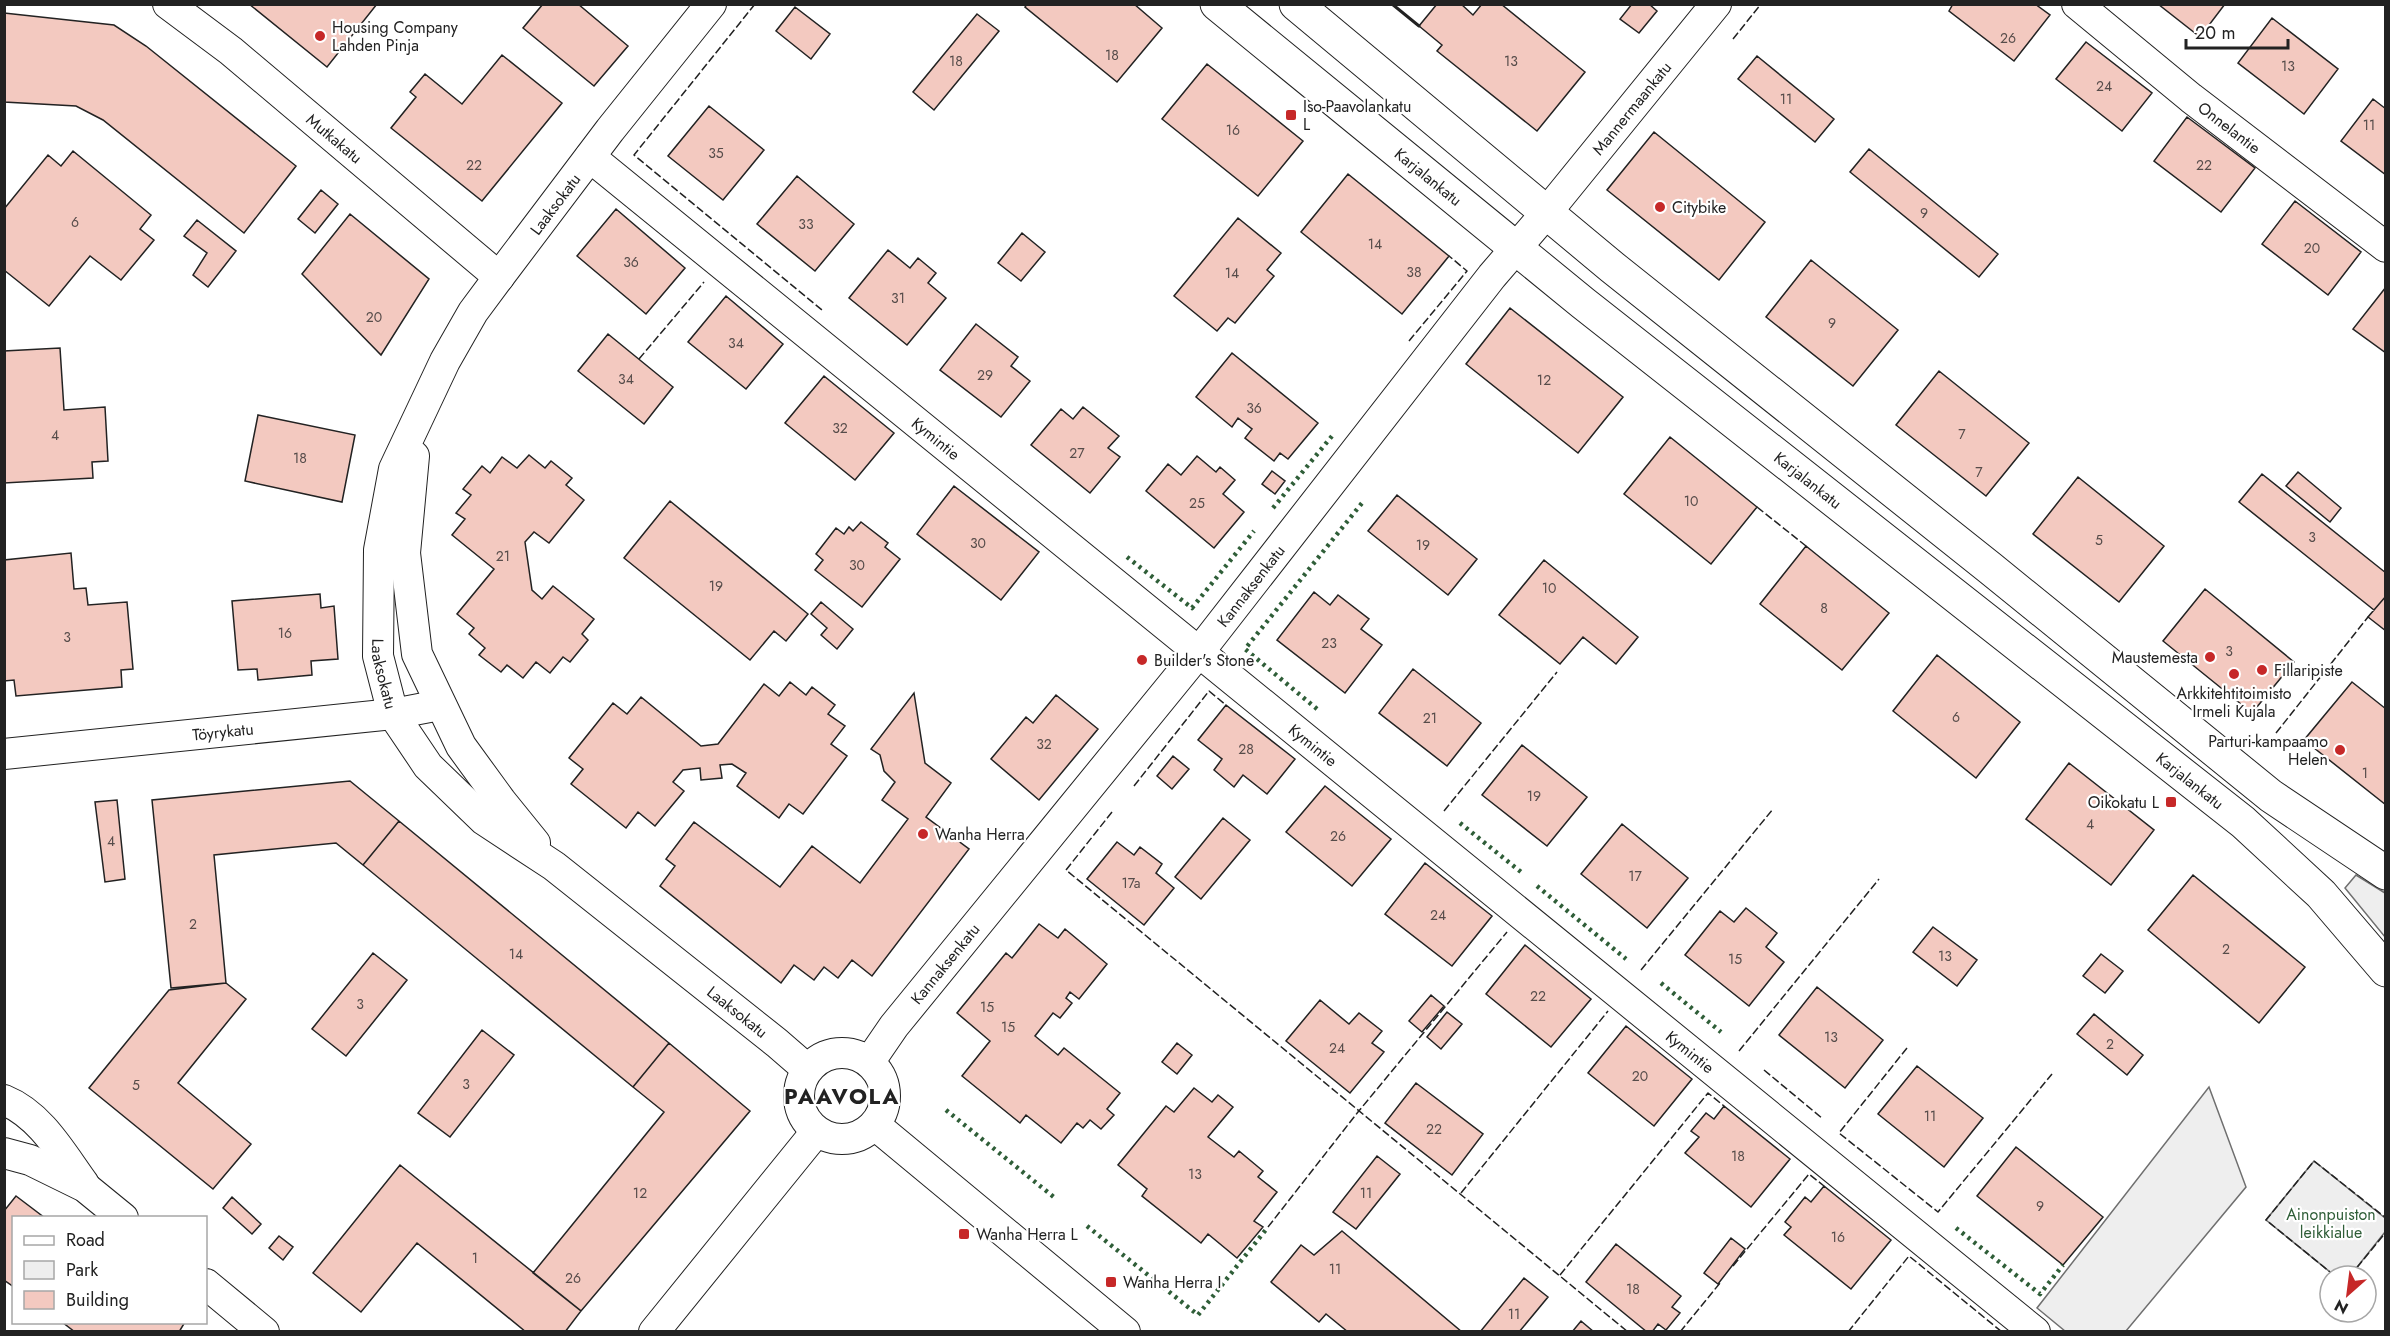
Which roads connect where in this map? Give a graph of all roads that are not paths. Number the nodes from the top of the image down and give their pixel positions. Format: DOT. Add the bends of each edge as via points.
graph roads {
  1 [pos="711,4"];
  2 [pos="1217,4"];
  3 [pos="1296,4"];
  4 [pos="1716,4"];
  5 [pos="2077,4"];
  6 [pos="173,6"];
  7 [pos="591,157"];
  8 [pos="1547,213"];
  9 [pos="2385,247"];
  10 [pos="1516,249"];
  11 [pos="499,278"];
  12 [pos="418,416"];
  13 [pos="1199,652"];
  14 [pos="440,705"];
  15 [pos="393,714"];
  16 [pos="4,753"];
  17 [pos="554,866"];
  18 [pos="2385,873"];
  19 [pos="2385,970"];
  20 [pos="870,1061"];
  21 [pos="807,1069"];
  22 [pos="4,1100"];
  23 [pos="875,1125"];
  24 [pos="816,1132"];
  25 [pos="4,1153"];
  26 [pos="85,1187"];
  27 [pos="121,1216"];
  28 [pos="207,1285"];
  29 [pos="264,1332"];
  30 [pos="654,1332"];
  31 [pos="1125,1332"];
  32 [pos="2035,1332"];
  1 -- 7 [label="street, Laaksokatu"];
  2 -- 10 [label="main road, Karjalankatu"];
  3 -- 8 [label="main road"];
  4 -- 8 [label="street, Mannermaankatu"];
  5 -- 9 [label="street, Onnelantie" via="2191,98"];
  6 -- 11 [label="street, Mutkakatu"];
  7 -- 11 [label="street, Laaksokatu"];
  7 -- 13 [label="street, Kymintie"];
  8 -- 10 [label="street, Mannermaankatu"];
  8 -- 18 [label="main road" via="2271,796"];
  10 -- 13 [label="street, Kannaksenkatu"];
  10 -- 19 [label="main road, Karjalankatu" via="2243,822 2321,894"];
  11 -- 12 [label="street, Laaksokatu" via="473,312"];
  12 -- 14 [label="street, Laaksokatu" via="405,554 417,654"];
  12 -- 15 [label="street, Laaksokatu" via="394,469 379,550 378,656"];
  13 -- 20 [label="street, Kannaksenkatu" via="894,1026"];
  13 -- 32 [label="street, Kymintie"];
  14 -- 15 [label="street, Töyrykatu"];
  14 -- 17 [label="street, Laaksokatu" via="461,746"];
  15 -- 16 [label="street, Töyrykatu"];
  15 -- 17 [label="street, Laaksokatu" via="428,766 484,820"];
  17 -- 21 [label="street, Laaksokatu"];
  20 -- 21 [label="street" via="848,1052 825,1055"];
  20 -- 23 [label="street" via="884,1080 886,1104"];
  21 -- 24 [label="street" via="798,1091 802,1114"];
  22 -- 26 [label="street" via="24,1111 46,1132"];
  23 -- 24 [label="street" via="858,1138 836,1140"];
  23 -- 31 [label="street"];
  24 -- 30 [label="street"];
  25 -- 26 [label="street" via="30,1160"];
  26 -- 27 [label="street"];
  28 -- 29 [label="street"];
}
